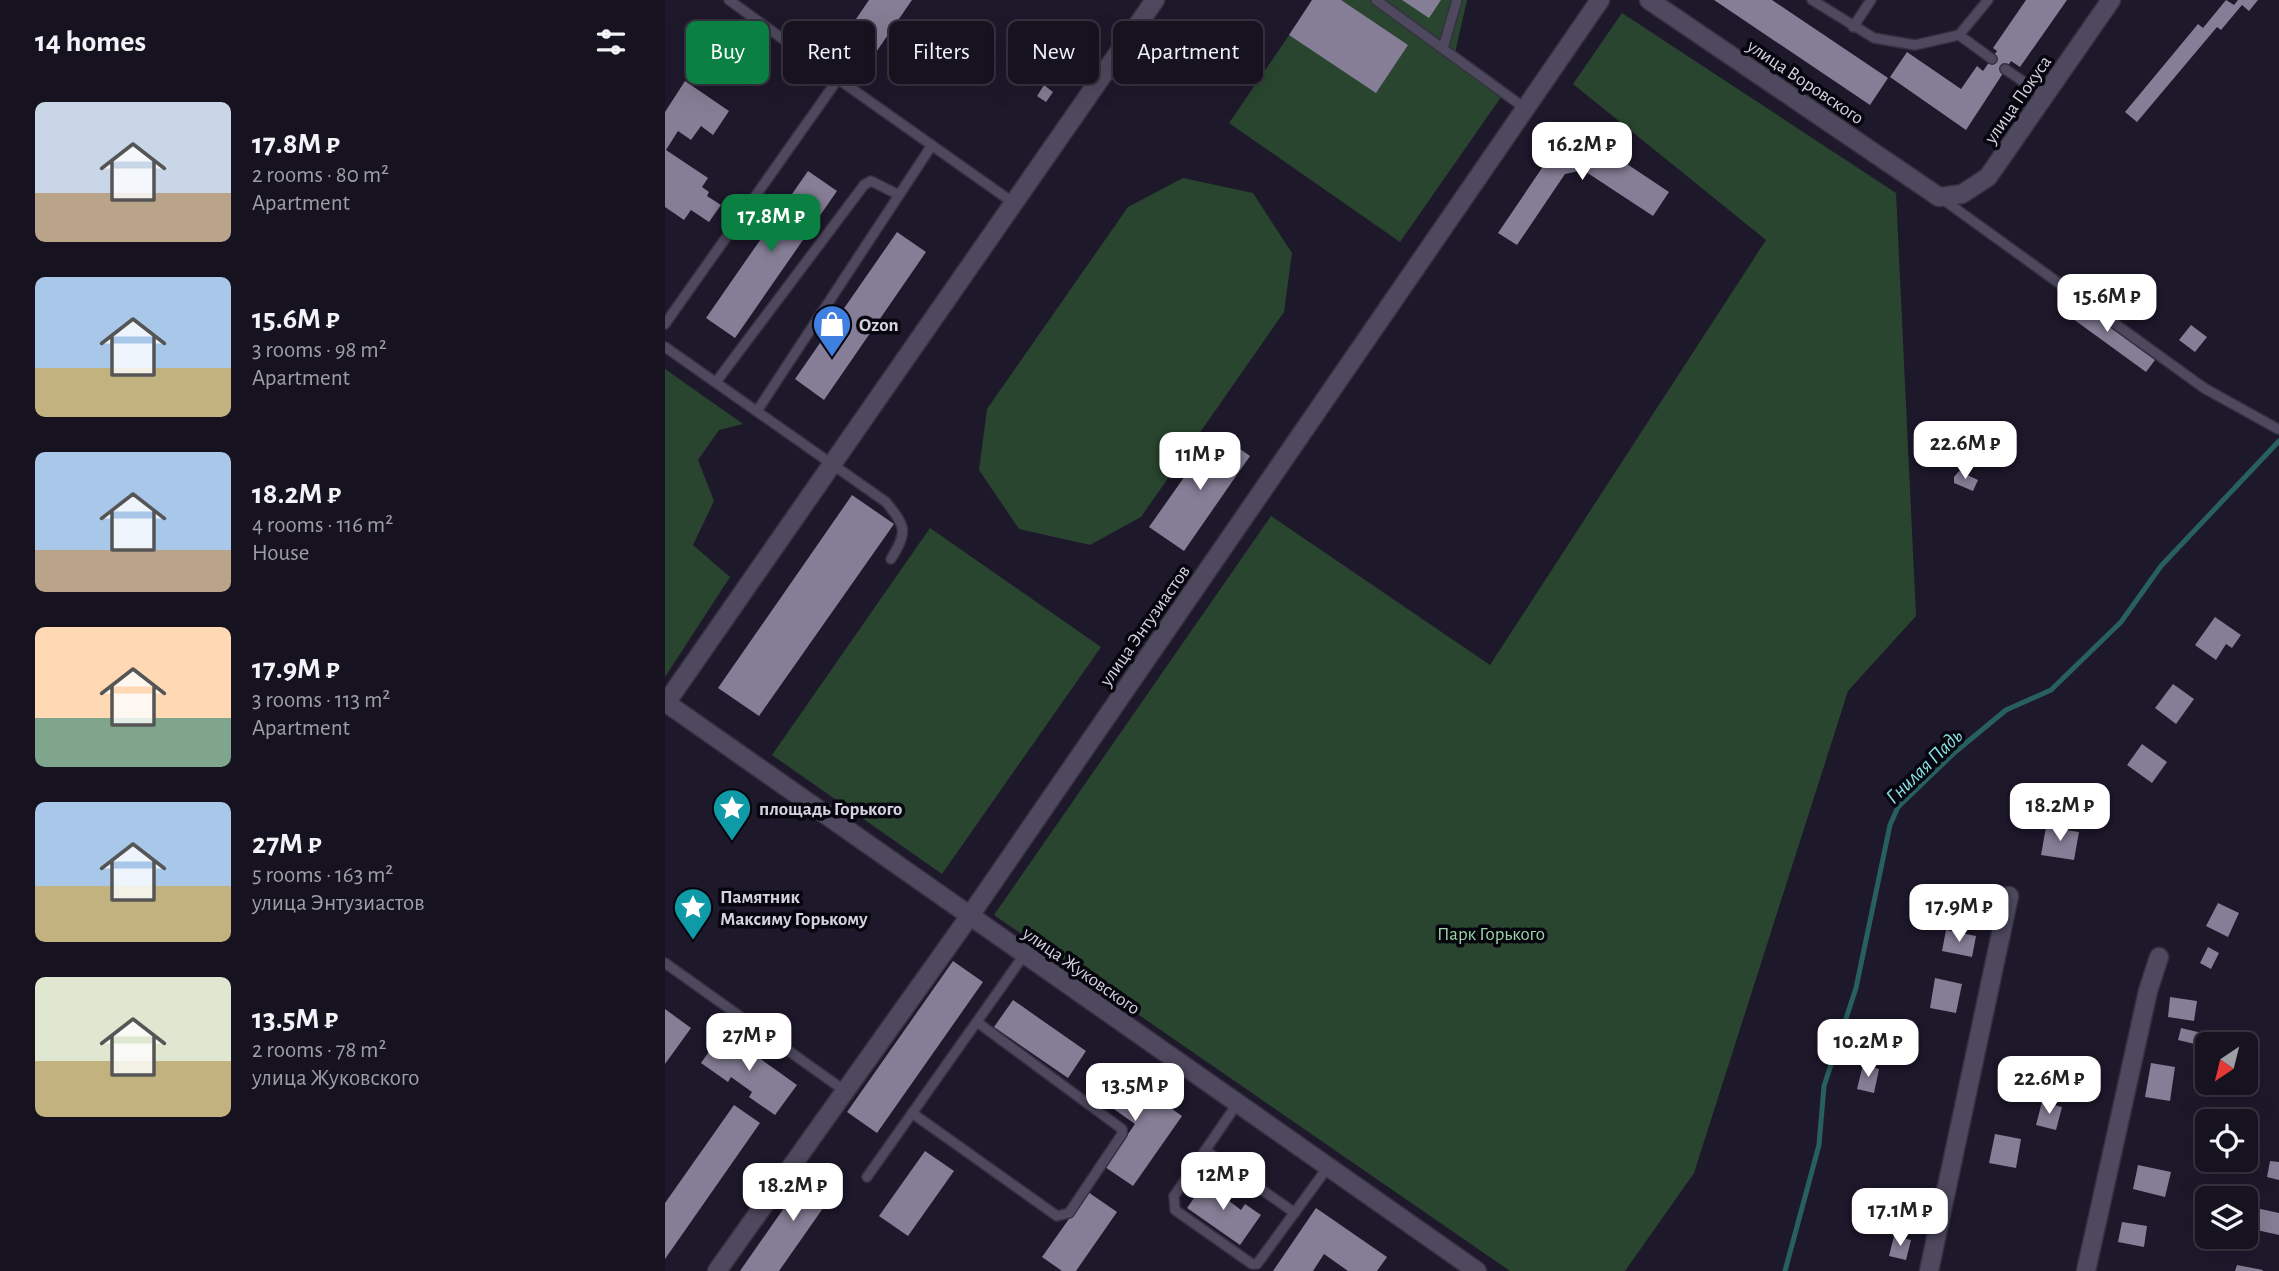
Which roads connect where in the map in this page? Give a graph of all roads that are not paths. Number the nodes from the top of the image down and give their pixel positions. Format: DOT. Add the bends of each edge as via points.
graph roads {
  1 [pos="729,0"];
  2 [pos="1155,0"];
  3 [pos="1376,0"];
  4 [pos="1457,0"];
  5 [pos="1600,0"];
  6 [pos="1649,0"];
  7 [pos="1812,0"];
  8 [pos="1871,0"];
  9 [pos="1988,0"];
  10 [pos="2111,0"];
  11 [pos="1853,27"];
  12 [pos="1959,35"];
  13 [pos="783,39"];
  14 [pos="1443,48"];
  15 [pos="1991,59"];
  16 [pos="2005,69"];
  17 [pos="834,84"];
  18 [pos="845,84"];
  19 [pos="2044,96"];
  20 [pos="1526,108"];
  21 [pos="932,145"];
  22 [pos="899,195"];
  23 [pos="1939,197"];
  24 [pos="1015,204"];
  25 [pos="665,324"];
  26 [pos="665,347"];
  27 [pos="716,382"];
  28 [pos="757,411"];
  29 [pos="2278,429"];
  30 [pos="832,464"];
  31 [pos="891,559"];
  32 [pos="665,702"];
  33 [pos="2009,896"];
  34 [pos="969,917"];
  35 [pos="1024,956"];
  36 [pos="2159,957"];
  37 [pos="665,963"];
  38 [pos="977,1022"];
  39 [pos="845,1091"];
  40 [pos="1237,1104"];
  41 [pos="912,1113"];
  42 [pos="1205,1150"];
  43 [pos="1328,1167"];
  44 [pos="867,1177"];
  45 [pos="1295,1213"];
  46 [pos="717,1271"];
  47 [pos="1477,1271"];
  48 [pos="1929,1271"];
  49 [pos="2086,1271"];
  1 -- 13 [label="lane"];
  2 -- 24 [label="street"];
  3 -- 14 [label="lane"];
  4 -- 14 [label="lane"];
  5 -- 20 [label="street, улица Энтузиастов"];
  6 -- 23 [label="street, улица Воровского"];
  7 -- 11 [label="lane"];
  8 -- 11 [label="lane"];
  9 -- 12 [label="lane"];
  10 -- 19 [label="street, улица Покуса"];
  11 -- 12 [label="lane" via="1874,38 1915,45"];
  12 -- 15 [label="lane"];
  14 -- 20 [label="lane"];
  16 -- 19 [label="lane"];
  17 -- 25 [label="lane"];
  18 -- 21 [label="lane"];
  19 -- 23 [label="street, улица Покуса" via="1983,182 1962,194"];
  20 -- 34 [label="street, улица Энтузиастов"];
  21 -- 22 [label="lane"];
  21 -- 24 [label="lane"];
  22 -- 27 [label="lane" via="871,181 864,185"];
  22 -- 28 [label="lane"];
  23 -- 29 [label="lane" via="2204,388"];
  24 -- 30 [label="street"];
  26 -- 27 [label="lane"];
  27 -- 28 [label="lane"];
  28 -- 30 [label="lane"];
  30 -- 31 [label="lane" via="886,502 901,521 902,541"];
  30 -- 32 [label="street"];
  32 -- 34 [label="street, улица Жуковского"];
  33 -- 48 [label="street"];
  34 -- 35 [label="street, улица Жуковского"];
  34 -- 39 [label="street, улица Энтузиастов"];
  35 -- 38 [label="lane"];
  35 -- 40 [label="street, улица Жуковского"];
  36 -- 49 [label="street"];
  37 -- 39 [label="lane"];
  38 -- 41 [label="lane"];
  38 -- 41 [label="lane" via="1122,1129 1069,1213 1058,1216"];
  39 -- 46 [label="street, улица Энтузиастов"];
  40 -- 42 [label="lane"];
  40 -- 43 [label="street, улица Жуковского"];
  41 -- 44 [label="lane"];
  42 -- 45 [label="lane"];
  42 -- 45 [label="lane" via="1174,1196 1175,1210 1252,1264 1257,1264"];
  43 -- 45 [label="lane"];
  43 -- 47 [label="street, улица Жуковского"];
}
